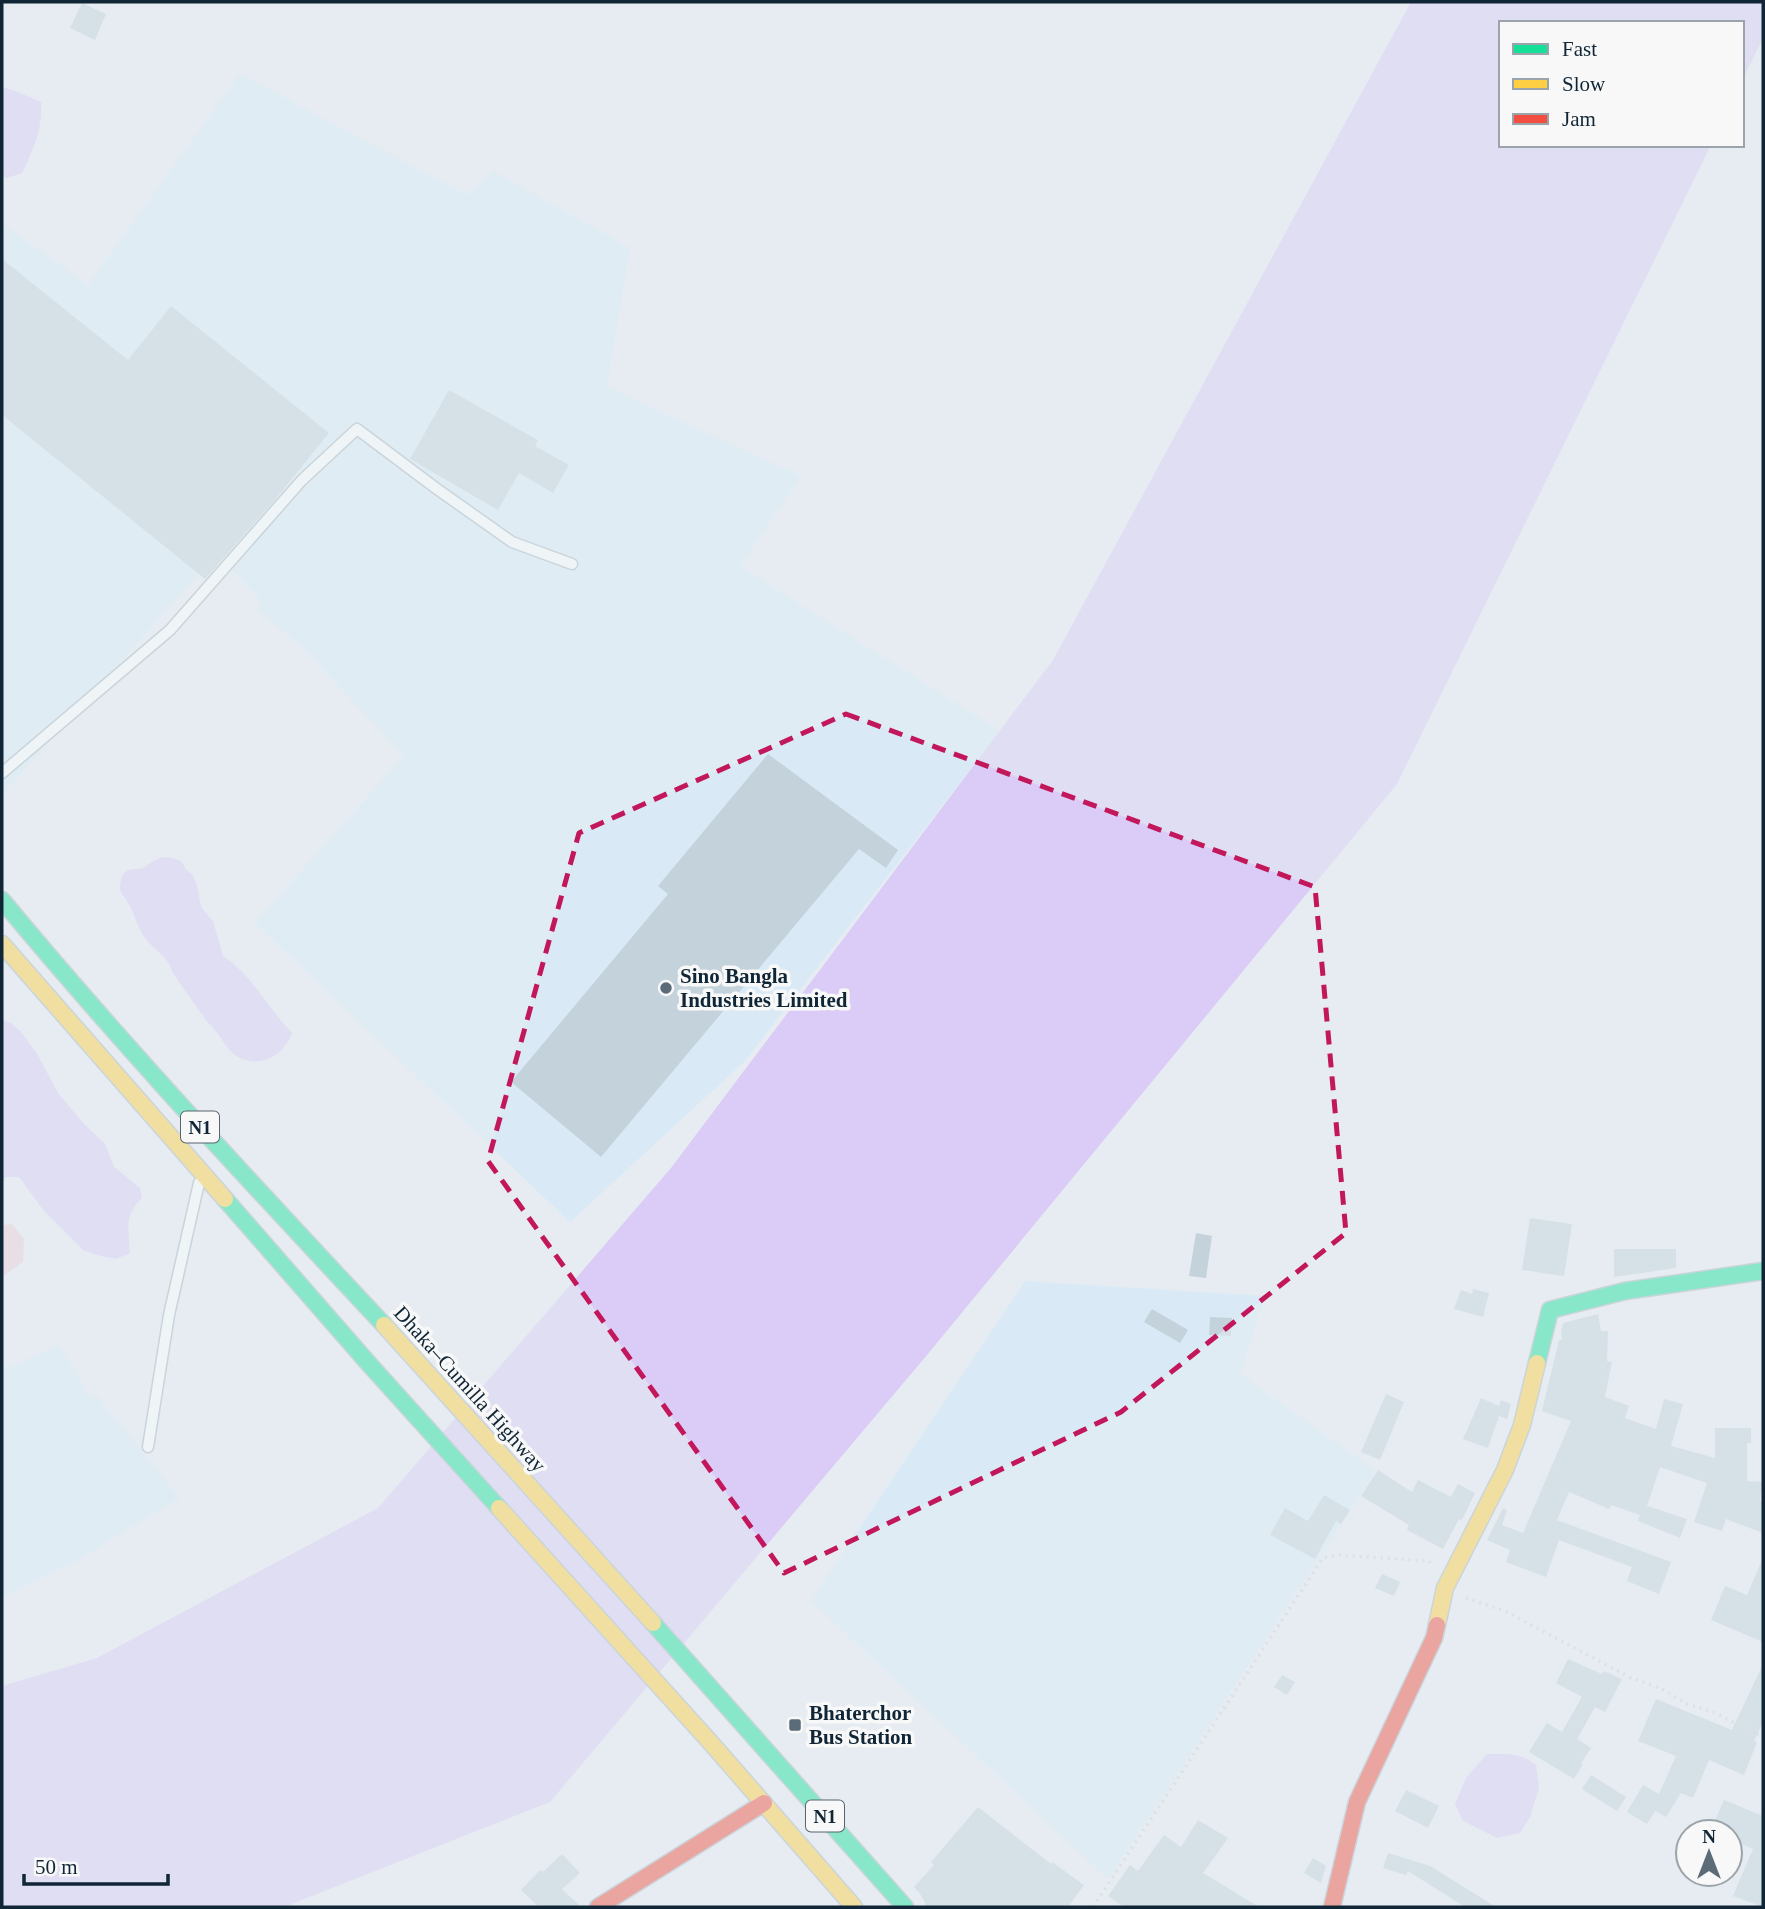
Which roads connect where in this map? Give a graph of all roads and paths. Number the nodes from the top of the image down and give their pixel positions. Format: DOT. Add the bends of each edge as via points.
graph roads {
  1 [pos="572,564"];
  2 [pos="2,774"];
  3 [pos="2,900"];
  4 [pos="2,944"];
  5 [pos="202,1173"];
  6 [pos="1763,1271"];
  7 [pos="148,1447"];
  8 [pos="764,1803"];
  9 [pos="598,1907"];
  10 [pos="854,1907"];
  11 [pos="905,1907"];
  12 [pos="1332,1907"];
  1 -- 2 [label="lane" via="512,542 357,429 302,480 170,630"];
  3 -- 11 [label="main road, Dhaka–Cumilla Highway / N1" via="214,1143 405,1348"];
  4 -- 5 [label="main road, N1"];
  5 -- 7 [label="lane" via="169,1315"];
  5 -- 8 [label="main road, N1"];
  6 -- 12 [label="main road" via="1625,1291 1550,1310 1522,1425 1505,1470 1445,1588 1434,1638 1357,1802"];
  8 -- 9 [label="main road"];
  8 -- 10 [label="main road, N1"];
}
